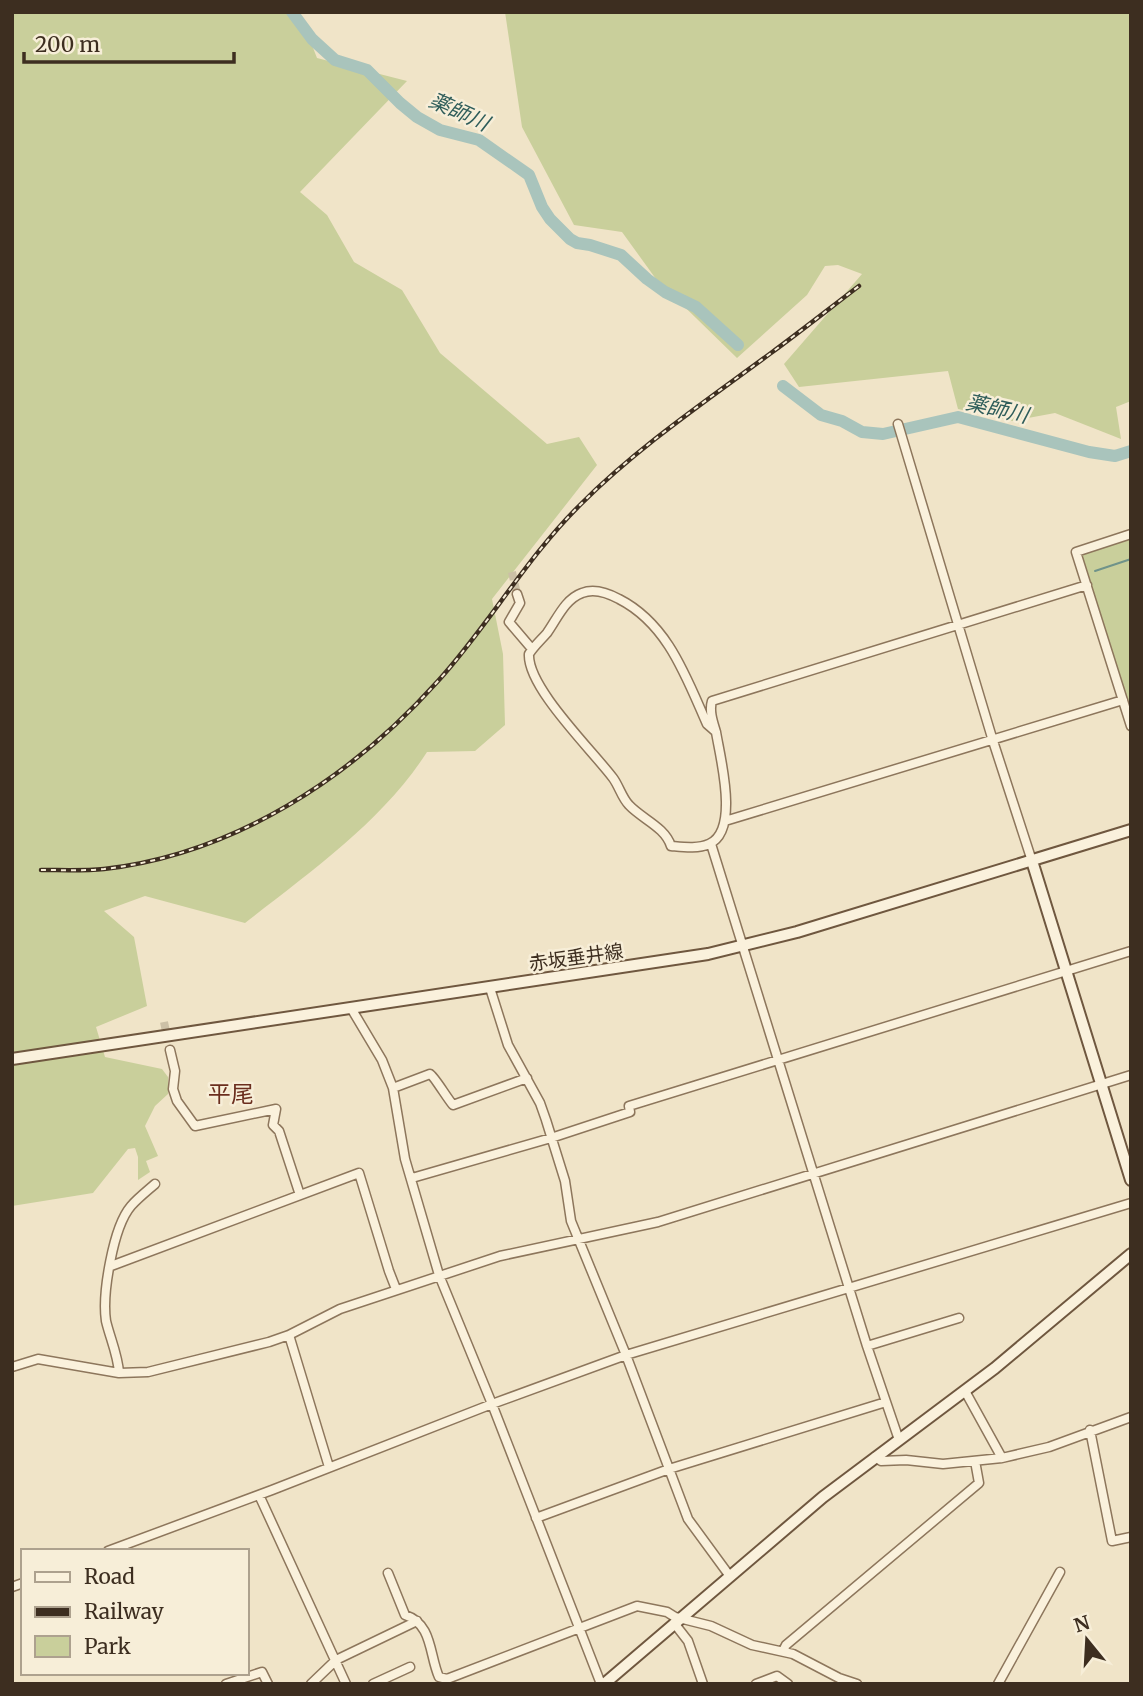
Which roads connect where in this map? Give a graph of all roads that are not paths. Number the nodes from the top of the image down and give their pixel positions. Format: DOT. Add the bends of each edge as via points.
graph roads {
  1 [pos="898,424"];
  2 [pos="1131,534"];
  3 [pos="1087,586"];
  4 [pos="517,594"];
  5 [pos="958,626"];
  6 [pos="532,649"];
  7 [pos="1123,700"];
  8 [pos="1131,726"];
  9 [pos="715,732"];
  10 [pos="993,741"];
  11 [pos="725,821"];
  12 [pos="1131,830"];
  13 [pos="711,844"];
  14 [pos="1032,860"];
  15 [pos="743,946"];
  16 [pos="1131,951"];
  17 [pos="1066,970"];
  18 [pos="490,988"];
  19 [pos="351,1008"];
  20 [pos="170,1050"];
  21 [pos="12,1059"];
  22 [pos="779,1059"];
  23 [pos="1131,1075"];
  24 [pos="527,1078"];
  25 [pos="1101,1085"];
  26 [pos="393,1087"];
  27 [pos="551,1138"];
  28 [pos="814,1174"];
  29 [pos="412,1178"];
  30 [pos="1131,1180"];
  31 [pos="155,1184"];
  32 [pos="300,1195"];
  33 [pos="1131,1203"];
  34 [pos="578,1239"];
  35 [pos="1129,1260"];
  36 [pos="111,1266"];
  37 [pos="439,1275"];
  38 [pos="396,1289"];
  39 [pos="850,1289"];
  40 [pos="959,1318"];
  41 [pos="289,1335"];
  42 [pos="867,1346"];
  43 [pos="626,1355"];
  44 [pos="12,1367"];
  45 [pos="119,1373"];
  46 [pos="965,1391"];
  47 [pos="886,1402"];
  48 [pos="492,1404"];
  49 [pos="1131,1417"];
  50 [pos="1090,1430"];
  51 [pos="899,1440"];
  52 [pos="875,1457"];
  53 [pos="1002,1458"];
  54 [pos="975,1461"];
  55 [pos="329,1467"];
  56 [pos="669,1469"];
  57 [pos="259,1495"];
  58 [pos="536,1518"];
  59 [pos="1131,1537"];
  60 [pos="113,1549"];
  61 [pos="1060,1572"];
  62 [pos="388,1573"];
  63 [pos="729,1576"];
  64 [pos="678,1620"];
  65 [pos="417,1621"];
  66 [pos="579,1628"];
  67 [pos="783,1651"];
  68 [pos="336,1660"];
  69 [pos="410,1667"];
  70 [pos="839,1681"];
  71 [pos="226,1684"];
  72 [pos="268,1684"];
  73 [pos="311,1684"];
  74 [pos="346,1684"];
  75 [pos="373,1684"];
  76 [pos="603,1684"];
  77 [pos="703,1684"];
  78 [pos="756,1684"];
  79 [pos="789,1684"];
  80 [pos="857,1684"];
  81 [pos="999,1684"];
  1 -- 5 [label="street"];
  2 -- 3 [label="street" via="1076,552"];
  3 -- 5 [label="street"];
  3 -- 7 [label="street"];
  4 -- 6 [label="street" via="520,603 509,622"];
  5 -- 9 [label="street" via="712,701"];
  5 -- 10 [label="street"];
  6 -- 9 [label="street" via="578,594 591,591 615,597 656,627"];
  6 -- 13 [label="street" via="529,662 536,682 612,777 626,803 662,831 671,846"];
  7 -- 8 [label="street"];
  7 -- 10 [label="street"];
  9 -- 11 [label="street" via="725,785"];
  10 -- 11 [label="street"];
  10 -- 14 [label="street"];
  11 -- 13 [label="street"];
  12 -- 14 [label="main road, 赤坂垂井線"];
  13 -- 15 [label="street"];
  14 -- 15 [label="main road, 赤坂垂井線"];
  14 -- 17 [label="main road"];
  15 -- 18 [label="main road, 赤坂垂井線"];
  15 -- 22 [label="street"];
  16 -- 17 [label="street"];
  17 -- 22 [label="street"];
  17 -- 25 [label="main road"];
  18 -- 19 [label="main road, 赤坂垂井線"];
  18 -- 24 [label="street" via="508,1045"];
  19 -- 21 [label="main road, 赤坂垂井線"];
  19 -- 26 [label="street"];
  20 -- 32 [label="street" via="173,1089 195,1126 276,1109 273,1125"];
  22 -- 27 [label="street" via="629,1105 630,1112"];
  22 -- 28 [label="street"];
  23 -- 25 [label="street"];
  24 -- 26 [label="street" via="453,1105 430,1074"];
  24 -- 27 [label="street"];
  25 -- 28 [label="street"];
  25 -- 30 [label="main road"];
  26 -- 29 [label="street"];
  27 -- 29 [label="street"];
  27 -- 34 [label="street"];
  28 -- 34 [label="street" via="639,1227"];
  28 -- 39 [label="street"];
  29 -- 37 [label="street"];
  31 -- 36 [label="street" via="130,1208"];
  32 -- 36 [label="street"];
  32 -- 38 [label="street" via="359,1174"];
  33 -- 39 [label="street"];
  34 -- 37 [label="street"];
  34 -- 43 [label="street"];
  35 -- 46 [label="main road"];
  36 -- 45 [label="street" via="106,1320"];
  37 -- 38 [label="street"];
  37 -- 48 [label="street"];
  38 -- 41 [label="street" via="340,1309"];
  39 -- 42 [label="street"];
  39 -- 43 [label="street"];
  40 -- 42 [label="street"];
  41 -- 45 [label="street" via="148,1372"];
  41 -- 55 [label="street"];
  42 -- 47 [label="street"];
  43 -- 48 [label="street"];
  43 -- 56 [label="street"];
  44 -- 45 [label="street" via="38,1359"];
  46 -- 51 [label="main road"];
  46 -- 53 [label="street"];
  47 -- 51 [label="street"];
  47 -- 56 [label="street"];
  48 -- 55 [label="street"];
  48 -- 58 [label="street"];
  49 -- 50 [label="street"];
  50 -- 53 [label="street" via="1049,1447"];
  50 -- 59 [label="street" via="1112,1541"];
  51 -- 52 [label="main road"];
  52 -- 54 [label="street" via="943,1464"];
  52 -- 63 [label="main road"];
  53 -- 54 [label="street"];
  54 -- 67 [label="street" via="979,1483"];
  55 -- 57 [label="street"];
  56 -- 58 [label="street"];
  56 -- 63 [label="street" via="692,1528"];
  57 -- 60 [label="street"];
  57 -- 68 [label="street"];
  58 -- 66 [label="street"];
  61 -- 81 [label="street"];
  62 -- 65 [label="street" via="405,1615"];
  63 -- 64 [label="main road"];
  64 -- 66 [label="street" via="637,1606"];
  64 -- 67 [label="street" via="711,1626 752,1645"];
  64 -- 76 [label="main road"];
  64 -- 77 [label="street"];
  65 -- 66 [label="street" via="431,1644 439,1677 447,1679"];
  65 -- 68 [label="street"];
  66 -- 76 [label="street"];
  67 -- 70 [label="street" via="810,1661"];
  68 -- 73 [label="street"];
  68 -- 74 [label="street"];
  69 -- 75 [label="street"];
  70 -- 80 [label="street"];
  71 -- 72 [label="street" via="262,1672"];
  78 -- 79 [label="street" via="777,1675"];
}
